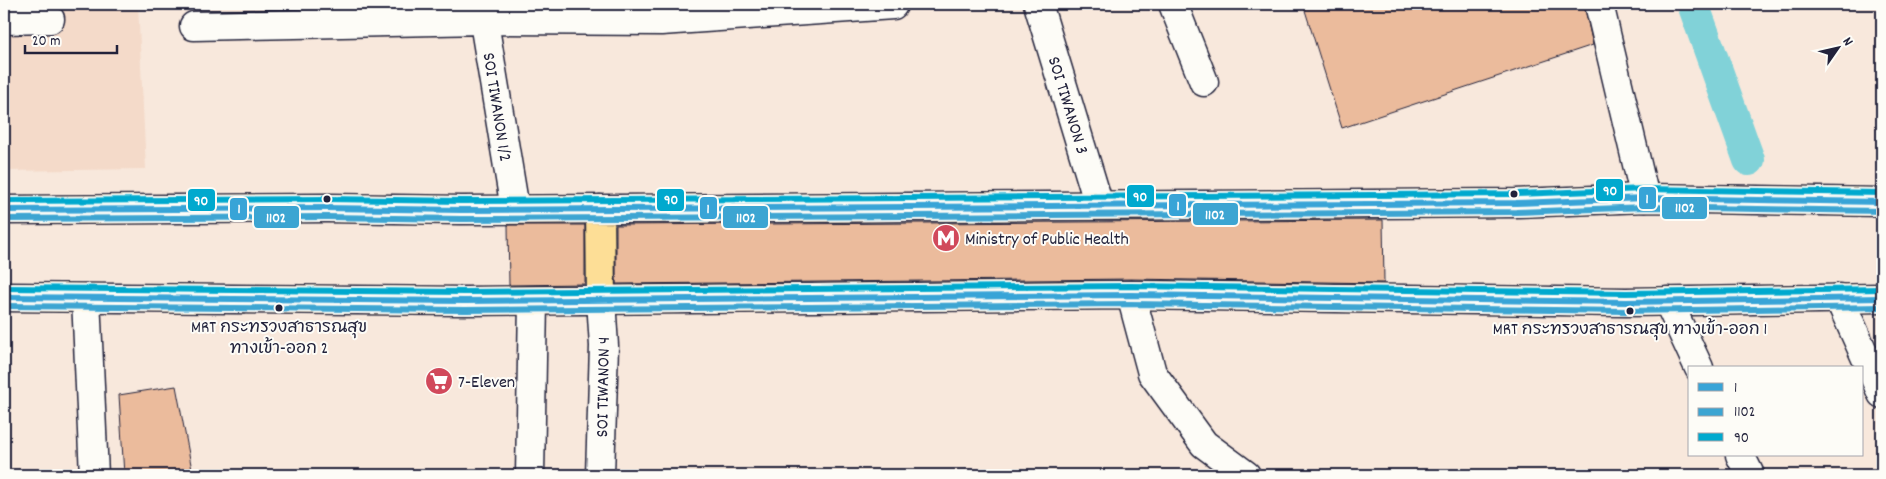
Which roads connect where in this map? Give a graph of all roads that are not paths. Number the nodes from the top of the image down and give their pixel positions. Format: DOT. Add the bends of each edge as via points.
graph roads {
  1 [pos="1038,4"];
  2 [pos="1173,4"];
  3 [pos="1599,4"];
  4 [pos="893,5"];
  5 [pos="482,12"];
  6 [pos="50,19"];
  7 [pos="4,20"];
  8 [pos="194,26"];
  9 [pos="1204,82"];
  10 [pos="1645,198"];
  11 [pos="1882,202"];
  12 [pos="1099,206"];
  13 [pos="515,209"];
  14 [pos="600,209"];
  15 [pos="4,210"];
  16 [pos="1132,295"];
  17 [pos="4,297"];
  18 [pos="86,298"];
  19 [pos="1838,298"];
  20 [pos="1882,298"];
  21 [pos="601,300"];
  22 [pos="533,301"];
  23 [pos="1668,301"];
  24 [pos="1698,366"];
  25 [pos="1882,394"];
  26 [pos="1740,456"];
  27 [pos="94,475"];
  28 [pos="530,475"];
  29 [pos="600,475"];
  30 [pos="1246,475"];
  31 [pos="1750,475"];
  1 -- 12 [label="street, SOI TIWANON 3"];
  2 -- 9 [label="street"];
  3 -- 10 [label="street"];
  4 -- 5 [label="street" via="661,21"];
  5 -- 8 [label="street"];
  5 -- 13 [label="street, SOI TIWANON 1/2"];
  6 -- 7 [label="street"];
  10 -- 11 [label="main road"];
  10 -- 12 [label="main road" via="1516,203"];
  12 -- 14 [label="main road"];
  13 -- 14 [label="main road"];
  13 -- 15 [label="main road"];
  14 -- 21 [label="main road"];
  16 -- 21 [label="main road"];
  16 -- 23 [label="main road"];
  16 -- 30 [label="street" via="1152,373 1204,444"];
  17 -- 18 [label="main road"];
  18 -- 22 [label="main road"];
  18 -- 27 [label="street"];
  19 -- 20 [label="main road"];
  19 -- 23 [label="main road"];
  19 -- 25 [label="street"];
  21 -- 22 [label="main road"];
  21 -- 29 [label="street, SOI TIWANON 4" via="604,346"];
  22 -- 28 [label="street"];
  23 -- 24 [label="street"];
  26 -- 31 [label="street"];
}
